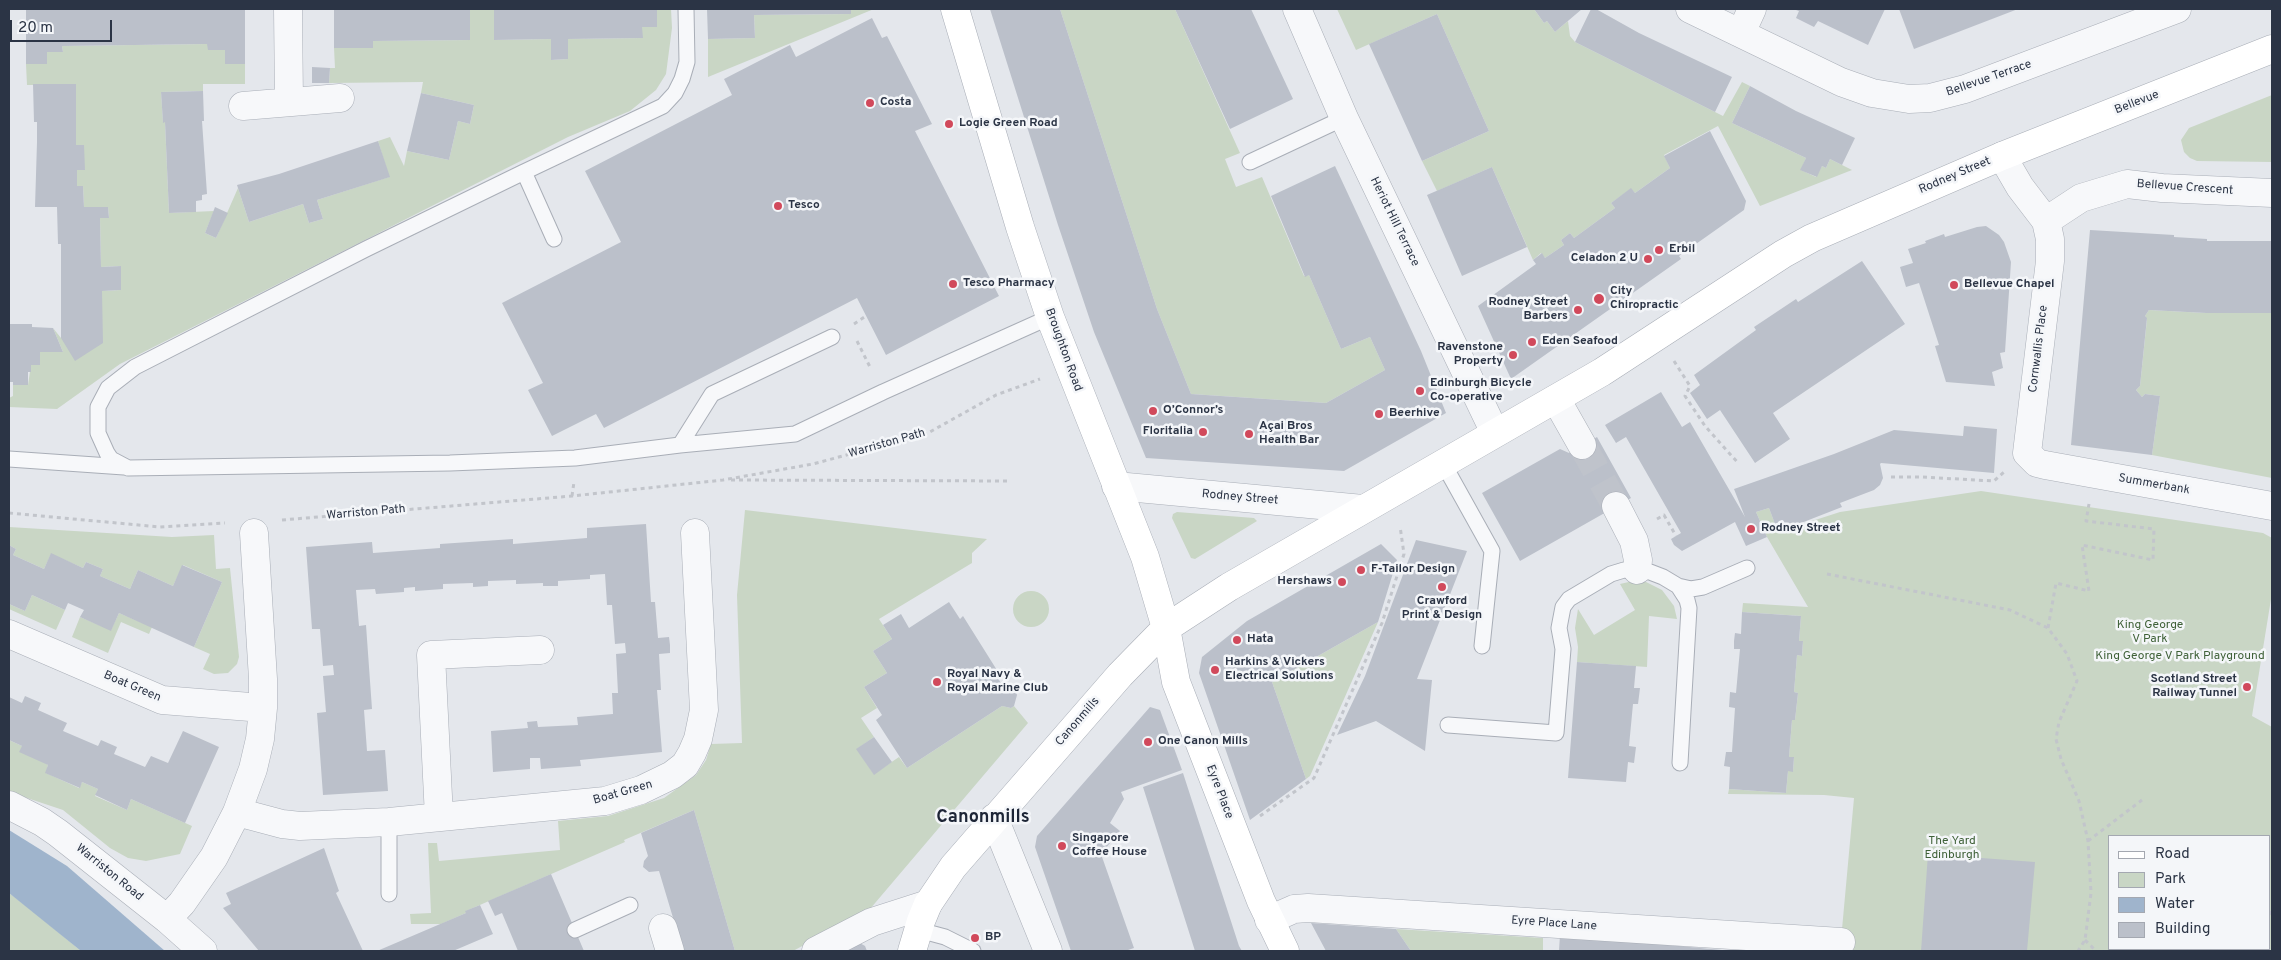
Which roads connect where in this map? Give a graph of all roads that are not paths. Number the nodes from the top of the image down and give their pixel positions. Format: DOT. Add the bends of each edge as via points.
graph roads {
  1 [pos="288,9"];
  2 [pos="686,9"];
  3 [pos="955,9"];
  4 [pos="1298,9"];
  5 [pos="1690,9"];
  6 [pos="2177,9"];
  7 [pos="1747,21"];
  8 [pos="2272,49"];
  9 [pos="340,98"];
  10 [pos="289,102"];
  11 [pos="243,106"];
  12 [pos="1344,118"];
  13 [pos="2002,156"];
  14 [pos="1250,162"];
  15 [pos="524,172"];
  16 [pos="2272,193"];
  17 [pos="2046,221"];
  18 [pos="554,239"];
  19 [pos="1050,316"];
  20 [pos="832,337"];
  21 [pos="1556,399"];
  22 [pos="1495,433"];
  23 [pos="680,445"];
  24 [pos="1582,445"];
  25 [pos="9,459"];
  26 [pos="2036,460"];
  27 [pos="1442,463"];
  28 [pos="128,468"];
  29 [pos="1116,486"];
  30 [pos="1616,506"];
  31 [pos="2272,506"];
  32 [pos="1363,509"];
  33 [pos="253,525"];
  34 [pos="696,533"];
  35 [pos="1748,568"];
  36 [pos="1637,570"];
  37 [pos="1678,586"];
  38 [pos="1166,628"];
  39 [pos="9,634"];
  40 [pos="1482,646"];
  41 [pos="540,650"];
  42 [pos="263,708"];
  43 [pos="1448,725"];
  44 [pos="1680,762"];
  45 [pos="9,805"];
  46 [pos="237,812"];
  47 [pos="439,817"];
  48 [pos="994,818"];
  49 [pos="389,822"];
  50 [pos="389,894"];
  51 [pos="928,904"];
  52 [pos="630,905"];
  53 [pos="167,919"];
  54 [pos="1269,920"];
  55 [pos="574,930"];
  56 [pos="915,941"];
  57 [pos="1841,942"];
  58 [pos="203,951"];
  59 [pos="816,951"];
  60 [pos="973,951"];
  61 [pos="1048,951"];
  62 [pos="1285,951"];
  1 -- 10 [label="street"];
  2 -- 15 [label="lane" via="687,62 675,93 663,106"];
  3 -- 19 [label="main road, Broughton Road" via="1020,228"];
  4 -- 12 [label="street, Heriot Hill Terrace"];
  5 -- 7 [label="street, Bellevue Terrace"];
  6 -- 7 [label="street, Bellevue Terrace" via="1947,94 1908,99 1872,93 1827,76"];
  8 -- 13 [label="main road, Bellevue"];
  9 -- 10 [label="street"];
  10 -- 11 [label="street"];
  12 -- 14 [label="lane"];
  12 -- 22 [label="street, Heriot Hill Terrace"];
  13 -- 17 [label="street, Cornwallis Place"];
  13 -- 21 [label="main road, Rodney Street" via="1812,238"];
  15 -- 18 [label="lane"];
  15 -- 28 [label="lane" via="135,366 116,380 98,407 98,433 112,459"];
  16 -- 17 [label="street, Bellevue Crescent" via="2127,184 2081,198"];
  17 -- 26 [label="street, Cornwallis Place" via="2050,261"];
  19 -- 23 [label="lane" via="795,434"];
  19 -- 29 [label="main road, Broughton Road"];
  20 -- 23 [label="lane" via="712,394"];
  21 -- 22 [label="main road, Rodney Street"];
  21 -- 24 [label="street"];
  22 -- 27 [label="main road, Rodney Street"];
  23 -- 28 [label="lane" via="567,458 450,463"];
  25 -- 28 [label="lane"];
  26 -- 31 [label="street, Summerbank"];
  27 -- 32 [label="main road, Rodney Street"];
  27 -- 40 [label="lane" via="1492,551"];
  29 -- 32 [label="street, Rodney Street"];
  29 -- 38 [label="main road, Broughton Road" via="1145,557"];
  30 -- 36 [label="street" via="1634,541"];
  32 -- 38 [label="main road, Rodney Street" via="1229,587"];
  33 -- 42 [label="street"];
  34 -- 47 [label="street, Boat Green" via="705,633 704,710 698,739 685,765 658,784 605,801 496,819"];
  35 -- 37 [label="lane" via="1704,587"];
  36 -- 37 [label="lane" via="1663,577"];
  36 -- 43 [label="lane" via="1611,574 1563,606 1559,628 1563,649 1556,733"];
  37 -- 44 [label="lane" via="1687,600 1690,617"];
  38 -- 48 [label="main road, Canonmills" via="1120,675"];
  38 -- 54 [label="main road, Eyre Place" via="1176,682"];
  39 -- 42 [label="street, Boat Green" via="162,700"];
  41 -- 47 [label="street" via="432,655"];
  42 -- 46 [label="street" via="253,769"];
  45 -- 53 [label="street, Warriston Road" via="58,833"];
  46 -- 49 [label="street, Boat Green" via="300,826"];
  46 -- 53 [label="street" via="214,857"];
  47 -- 49 [label="street, Boat Green"];
  48 -- 51 [label="main road, Canonmills"];
  48 -- 61 [label="street"];
  49 -- 50 [label="lane"];
  51 -- 56 [label="main road, Canonmills"];
  51 -- 59 [label="street" via="872,922"];
  52 -- 55 [label="lane"];
  53 -- 58 [label="street, Warriston Road"];
  54 -- 57 [label="street, Eyre Place Lane" via="1294,909 1308,908"];
  54 -- 62 [label="main road, Eyre Place"];
  56 -- 60 [label="lane" via="945,937"];
}
